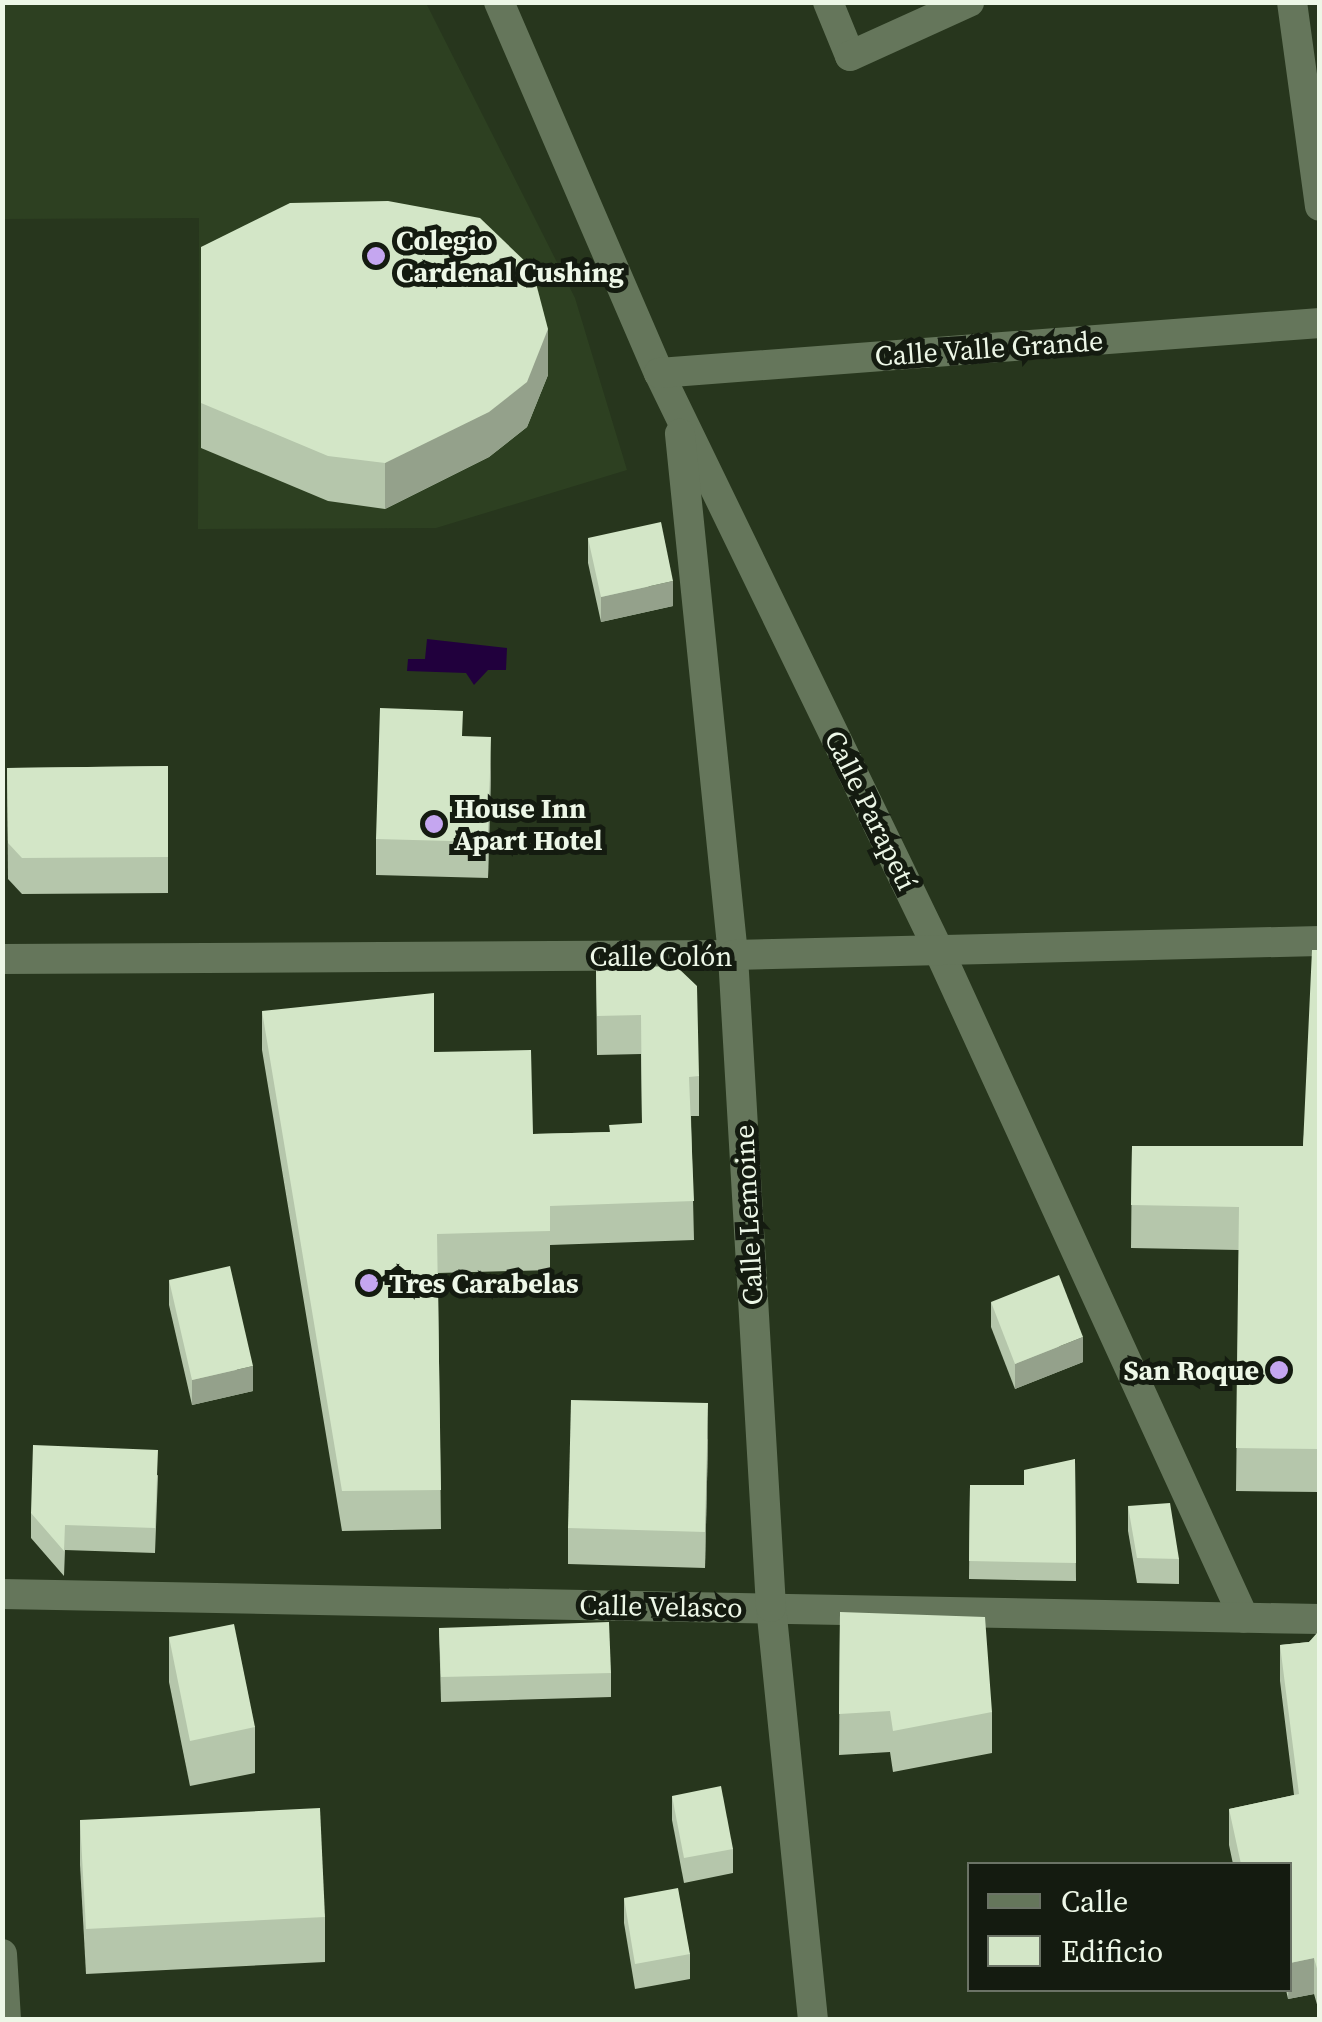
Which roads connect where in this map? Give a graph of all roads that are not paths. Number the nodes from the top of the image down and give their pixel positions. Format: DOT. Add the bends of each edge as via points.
graph roads {
  1 [pos="499,2"];
  2 [pos="828,2"];
  3 [pos="1292,2"];
  4 [pos="968,3"];
  5 [pos="1320,206"];
  6 [pos="1320,323"];
  7 [pos="659,373"];
  8 [pos="678,411"];
  9 [pos="1320,941"];
  10 [pos="939,951"];
  11 [pos="733,955"];
  12 [pos="2,959"];
  13 [pos="2,1594"];
  14 [pos="771,1608"];
  15 [pos="1244,1618"];
  16 [pos="1320,1619"];
  17 [pos="2,1954"];
  18 [pos="6,2020"];
  19 [pos="813,2020"];
  1 -- 7 [label="street, Calle Parapetí"];
  2 -- 4 [label="street" via="850,56"];
  3 -- 5 [label="street"];
  6 -- 7 [label="street, Calle Valle Grande"];
  7 -- 8 [label="street, Calle Parapetí"];
  8 -- 10 [label="street, Calle Parapetí"];
  8 -- 11 [label="street, Calle Lemoine"];
  9 -- 10 [label="street, Calle Colón"];
  10 -- 11 [label="street, Calle Colón"];
  10 -- 15 [label="street, Calle Parapetí"];
  11 -- 12 [label="street, Calle Colón"];
  11 -- 14 [label="street, Calle Lemoine"];
  13 -- 14 [label="street, Calle Velasco"];
  14 -- 15 [label="street, Calle Velasco"];
  14 -- 19 [label="street, Calle Lemoine"];
  15 -- 16 [label="street, Calle Velasco"];
  17 -- 18 [label="street"];
}
